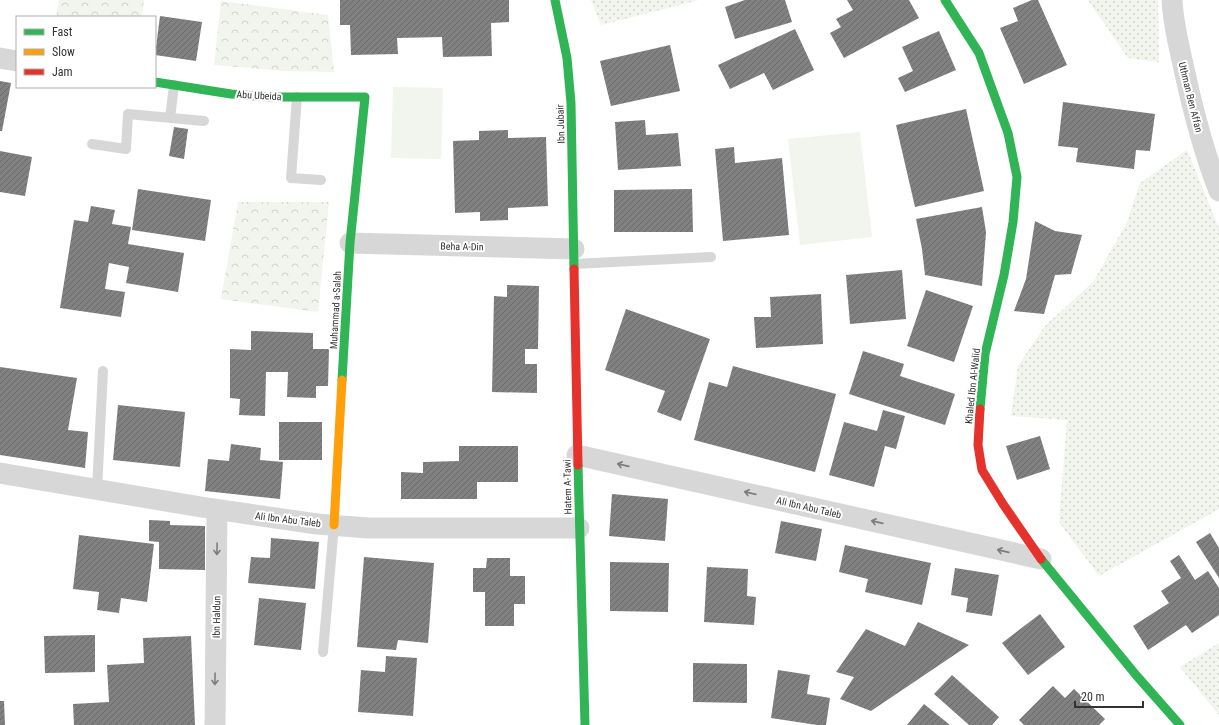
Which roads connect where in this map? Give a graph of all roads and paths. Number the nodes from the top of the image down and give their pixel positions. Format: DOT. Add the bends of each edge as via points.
graph roads {
  1 [pos="555,0"];
  2 [pos="945,0"];
  3 [pos="1172,0"];
  4 [pos="0,58"];
  5 [pos="16,61"];
  6 [pos="156,82"];
  7 [pos="174,85"];
  8 [pos="297,96"];
  9 [pos="365,97"];
  10 [pos="170,118"];
  11 [pos="204,121"];
  12 [pos="92,144"];
  13 [pos="321,180"];
  14 [pos="1219,192"];
  15 [pos="350,243"];
  16 [pos="574,256"];
  17 [pos="711,257"];
  18 [pos="103,371"];
  19 [pos="577,455"];
  20 [pos="0,473"];
  21 [pos="97,490"];
  22 [pos="217,510"];
  23 [pos="334,525"];
  24 [pos="579,528"];
  25 [pos="1042,559"];
  26 [pos="323,652"];
  27 [pos="215,725"];
  28 [pos="585,725"];
  29 [pos="1180,725"];
  1 -- 16 [label="street, Ibn Jubair" via="567,58 571,104"];
  2 -- 25 [label="street, Khaled Ibn Al-Walid" via="979,53 1008,133 1017,177 1004,275 985,354 978,445 982,470"];
  3 -- 14 [label="street, Uthman Ben Affan" via="1190,100"];
  4 -- 5 [label="street"];
  6 -- 7 [label="street, Abu Ubeida"];
  7 -- 8 [label="street, Abu Ubeida" via="270,98"];
  7 -- 10 [label="lane"];
  8 -- 9 [label="street, Abu Ubeida"];
  8 -- 13 [label="lane" via="291,178"];
  9 -- 15 [label="street, Muhammad a-Salah"];
  10 -- 11 [label="lane"];
  10 -- 12 [label="lane" via="128,114 126,149"];
  15 -- 16 [label="street, Beha A-Din"];
  15 -- 23 [label="street, Muhammad a-Salah"];
  16 -- 17 [label="lane"];
  16 -- 19 [label="street, Hatem A-Tawi"];
  18 -- 21 [label="lane"];
  19 -- 24 [label="street, Hatem A-Tawi"];
  25 -- 19 [label="street, Ali Ibn Abu Taleb, one-way"];
  20 -- 21 [label="street, Ali Ibn Abu Taleb"];
  21 -- 22 [label="street, Ali Ibn Abu Taleb"];
  22 -- 23 [label="street, Ali Ibn Abu Taleb"];
  22 -- 27 [label="street, Ibn Haldun, one-way"];
  23 -- 24 [label="street, Ali Ibn Abu Taleb" via="375,528"];
  23 -- 26 [label="lane"];
  24 -- 28 [label="street, Hatem A-Tawi"];
  25 -- 29 [label="street, Khaled Ibn Al-Walid"];
}
